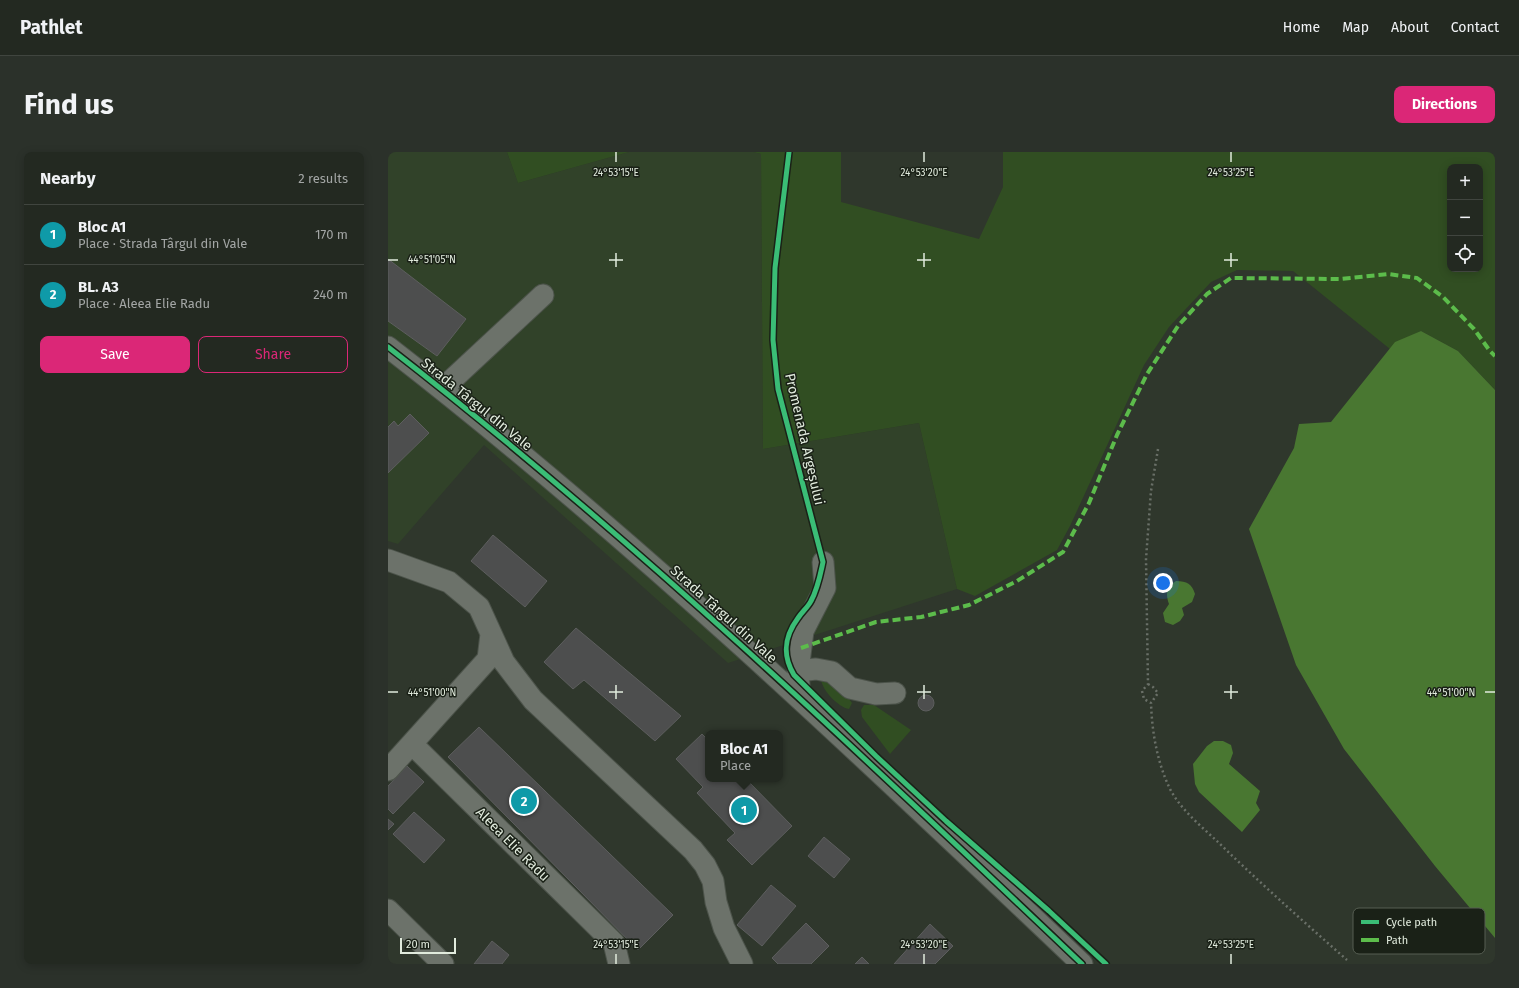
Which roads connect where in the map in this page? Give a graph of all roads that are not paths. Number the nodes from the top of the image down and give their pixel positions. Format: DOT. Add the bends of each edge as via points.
graph roads {
  1 [pos="543,295"];
  2 [pos="388,347"];
  3 [pos="442,389"];
  4 [pos="388,560"];
  5 [pos="823,562"];
  6 [pos="492,634"];
  7 [pos="798,671"];
  8 [pos="895,693"];
  9 [pos="800,698"];
  10 [pos="412,744"];
  11 [pos="388,770"];
  12 [pos="388,910"];
  13 [pos="443,964"];
  14 [pos="619,964"];
  15 [pos="742,964"];
  16 [pos="1082,964"];
  1 -- 3 [label="street"];
  2 -- 3 [label="street, Strada Târgul din Vale"];
  3 -- 9 [label="street, Strada Târgul din Vale" via="632,548"];
  4 -- 6 [label="street" via="448,582 479,607"];
  5 -- 7 [label="street" via="825,588 803,631"];
  6 -- 10 [label="street" via="488,659"];
  6 -- 15 [label="street" via="504,662 533,700 701,860 713,881 724,928"];
  7 -- 8 [label="street" via="816,669 832,672 850,688 876,694"];
  7 -- 9 [label="street"];
  9 -- 16 [label="street, Strada Târgul din Vale"];
  10 -- 11 [label="street"];
  10 -- 14 [label="street, Aleea Elie Radu" via="614,943"];
  12 -- 13 [label="street"];
}
